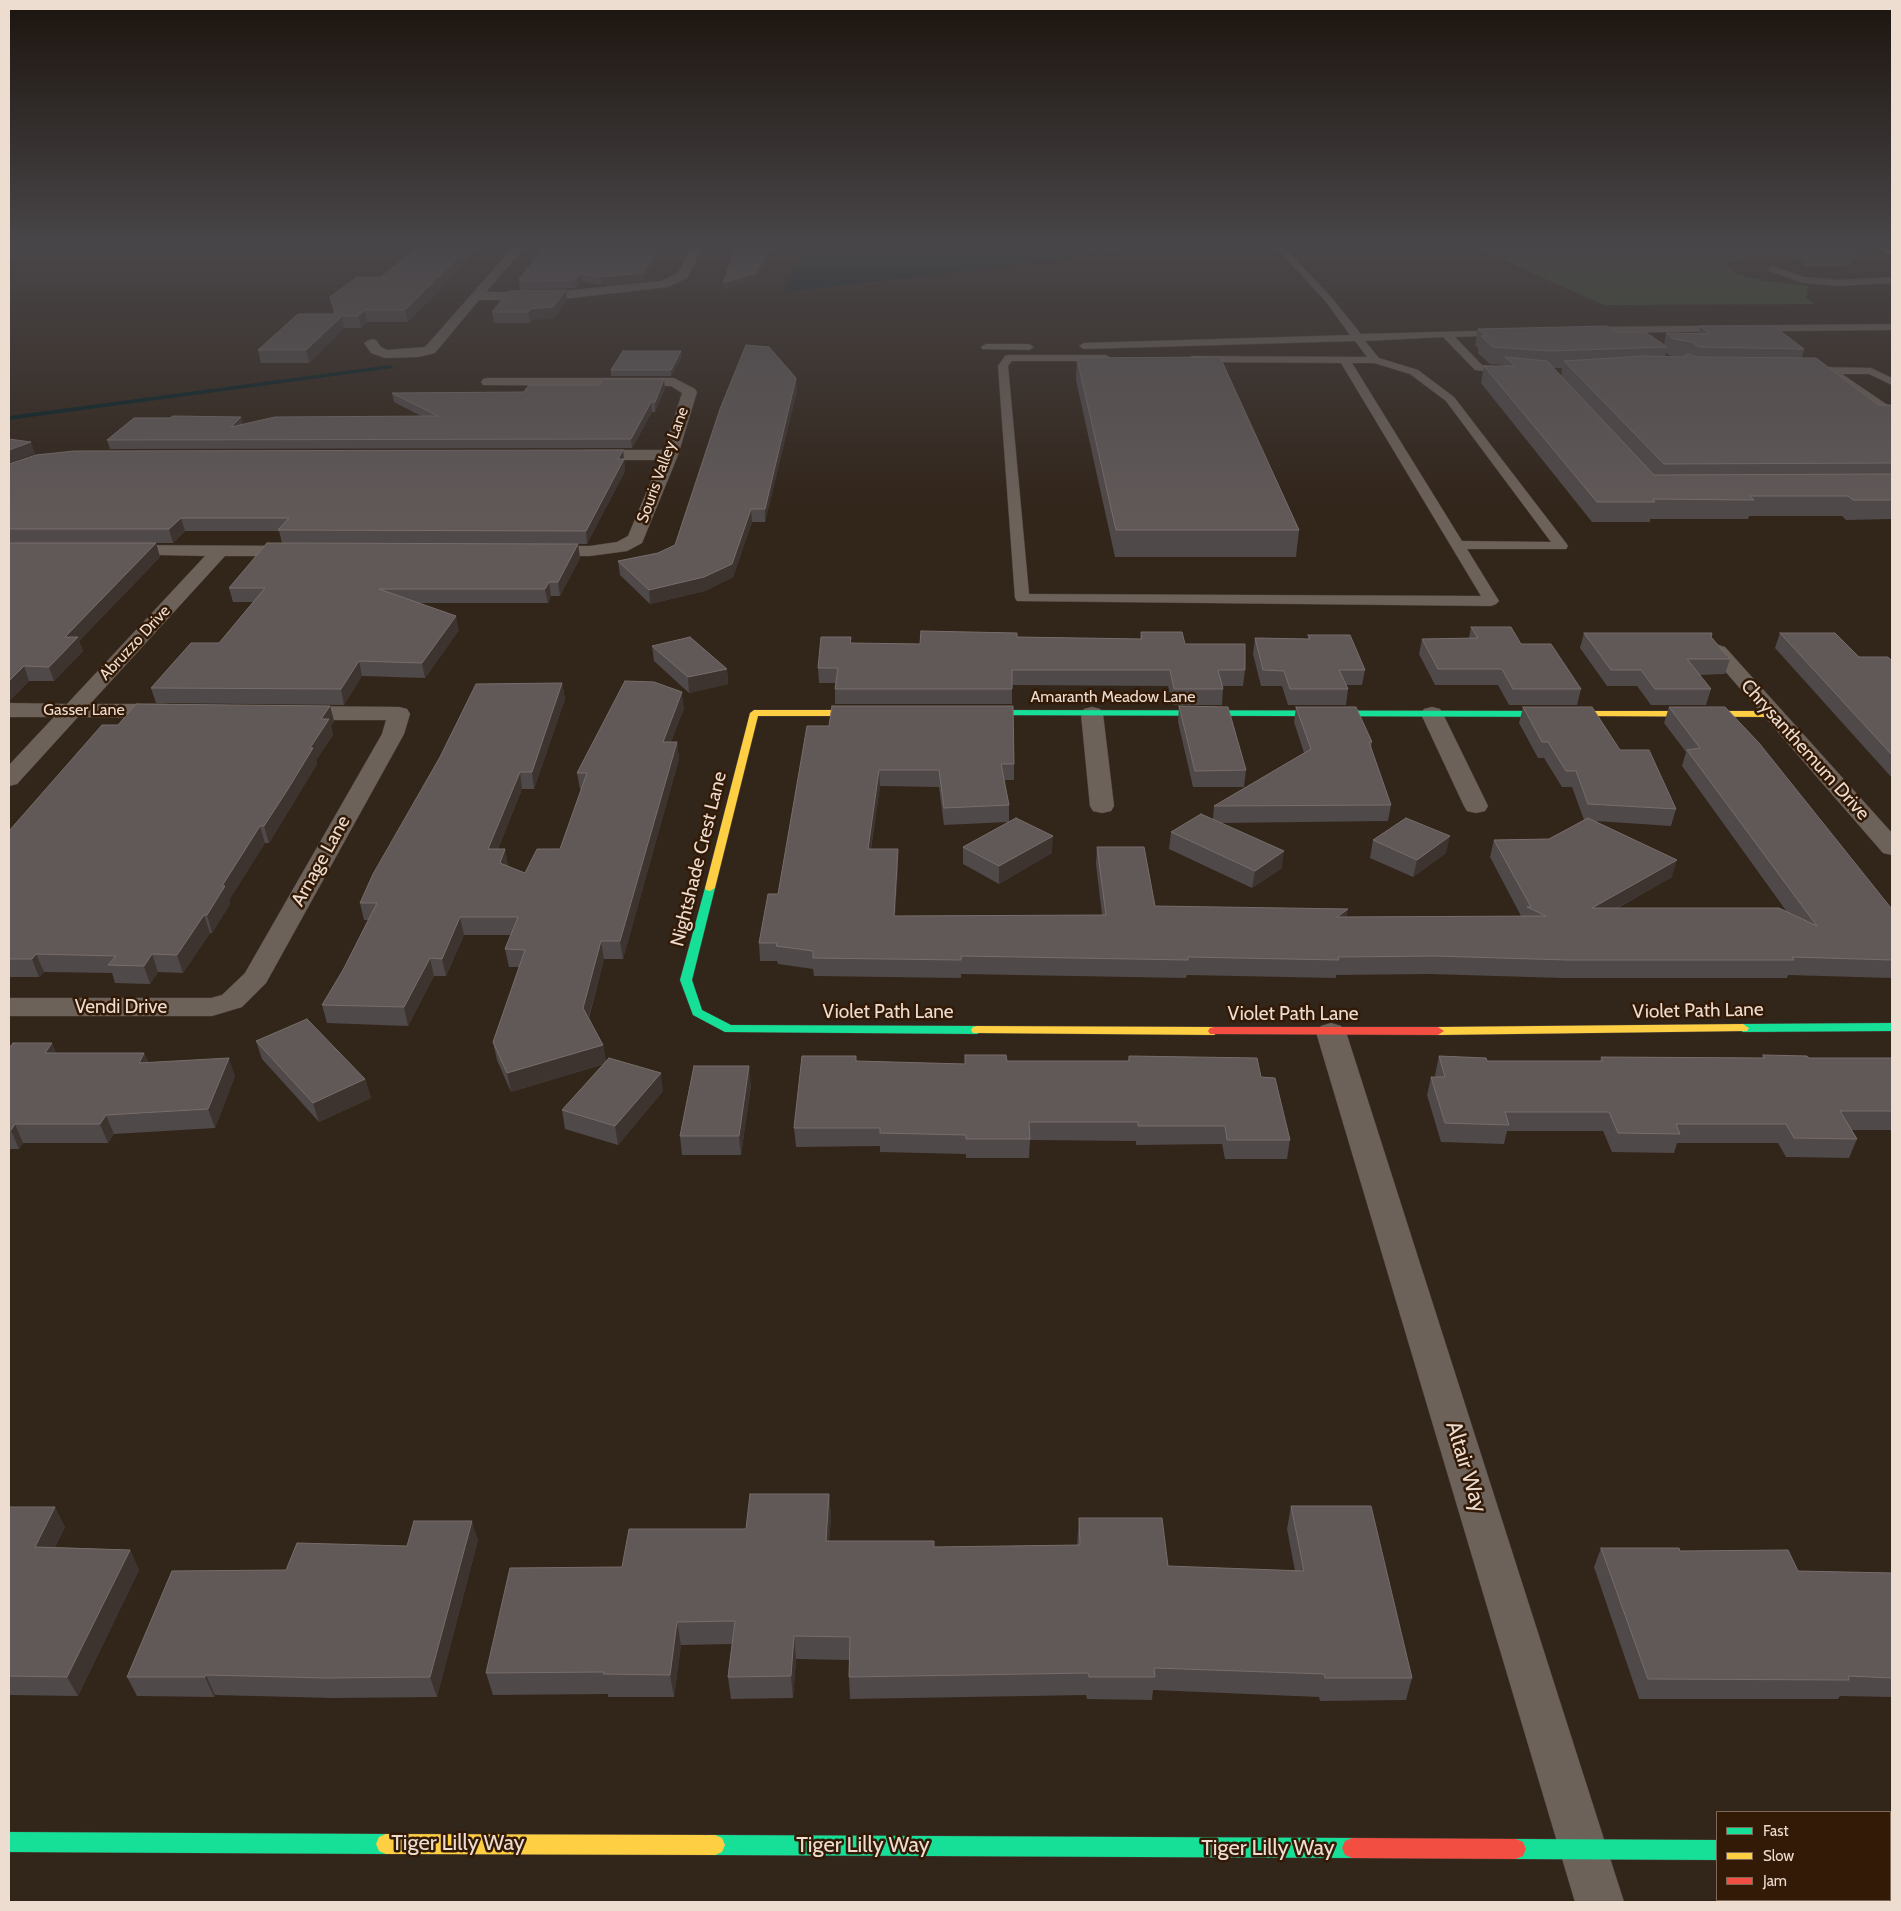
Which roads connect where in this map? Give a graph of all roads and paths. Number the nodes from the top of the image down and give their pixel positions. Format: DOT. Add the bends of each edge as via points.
graph roads {
  1 [pos="444,334"];
  2 [pos="1355,334"];
  3 [pos="1442,334"];
  4 [pos="1446,334"];
  5 [pos="1643,334"];
  6 [pos="1358,338"];
  7 [pos="1668,341"];
  8 [pos="371,343"];
  9 [pos="1036,346"];
  10 [pos="1074,346"];
  11 [pos="986,347"];
  12 [pos="1008,352"];
  13 [pos="1118,358"];
  14 [pos="1177,359"];
  15 [pos="1345,360"];
  16 [pos="1375,360"];
  17 [pos="1812,370"];
  18 [pos="1830,370"];
  19 [pos="1528,372"];
  20 [pos="488,382"];
  21 [pos="1892,382"];
  22 [pos="1892,412"];
  23 [pos="571,455"];
  24 [pos="670,455"];
  25 [pos="1458,545"];
  26 [pos="105,550"];
  27 [pos="220,551"];
  28 [pos="320,551"];
  29 [pos="520,551"];
  30 [pos="1718,651"];
  31 [pos="9,710"];
  32 [pos="73,710"];
  33 [pos="182,711"];
  34 [pos="271,712"];
  35 [pos="883,713"];
  36 [pos="963,713"];
  37 [pos="1092,714"];
  38 [pos="1432,714"];
  39 [pos="1772,714"];
  40 [pos="9,779"];
  41 [pos="1102,806"];
  42 [pos="1476,806"];
  43 [pos="1892,848"];
  44 [pos="232,1001"];
  45 [pos="9,1007"];
  46 [pos="697,1012"];
  47 [pos="1892,1027"];
  48 [pos="1331,1032"];
  49 [pos="9,1842"];
  50 [pos="1585,1850"];
  51 [pos="1716,1850"];
  52 [pos="1600,1902"];
  1 -- 8 [label="street" via="430,350 418,353 385,354"];
  2 -- 6 [label="lane"];
  3 -- 6 [label="lane"];
  4 -- 19 [label="lane" via="1479,368"];
  5 -- 7 [label="lane" via="1661,335"];
  6 -- 10 [label="lane"];
  6 -- 16 [label="lane"];
  9 -- 12 [label="lane"];
  11 -- 12 [label="lane"];
  12 -- 13 [label="lane"];
  12 -- 25 [label="lane" via="1003,366 1022,598 1491,601"];
  14 -- 15 [label="lane"];
  15 -- 16 [label="lane"];
  15 -- 25 [label="lane"];
  16 -- 25 [label="lane" via="1414,372 1450,399 1561,546"];
  17 -- 18 [label="lane"];
  18 -- 21 [label="lane" via="1872,370"];
  18 -- 22 [label="lane"];
  20 -- 24 [label="street, Souris Valley Lane" via="674,382 690,392"];
  23 -- 24 [label="street"];
  24 -- 29 [label="street, Souris Valley Lane" via="636,539 621,547 590,551"];
  26 -- 27 [label="street"];
  27 -- 28 [label="street"];
  27 -- 32 [label="street, Abruzzo Drive"];
  30 -- 39 [label="street, Chrysanthemum Drive"];
  31 -- 32 [label="street, Gasser Lane"];
  32 -- 33 [label="street, Gasser Lane"];
  32 -- 40 [label="street, Abruzzo Drive"];
  34 -- 44 [label="street, Arnage Lane" via="399,714 392,734 256,977"];
  35 -- 46 [label="street, Nightshade Crest Lane" via="754,713 686,980"];
  36 -- 37 [label="street, Amaranth Meadow Lane"];
  37 -- 38 [label="street, Amaranth Meadow Lane"];
  37 -- 41 [label="street"];
  38 -- 39 [label="street, Amaranth Meadow Lane"];
  38 -- 42 [label="street"];
  39 -- 43 [label="street, Chrysanthemum Drive"];
  44 -- 45 [label="street, Vendi Drive" via="212,1007"];
  46 -- 48 [label="street, Violet Path Lane" via="729,1029"];
  47 -- 48 [label="street, Violet Path Lane"];
  48 -- 50 [label="street, Altair Way"];
  49 -- 50 [label="street, Tiger Lilly Way"];
  50 -- 51 [label="street, Tiger Lilly Way"];
  50 -- 52 [label="street, Altair Way"];
}
